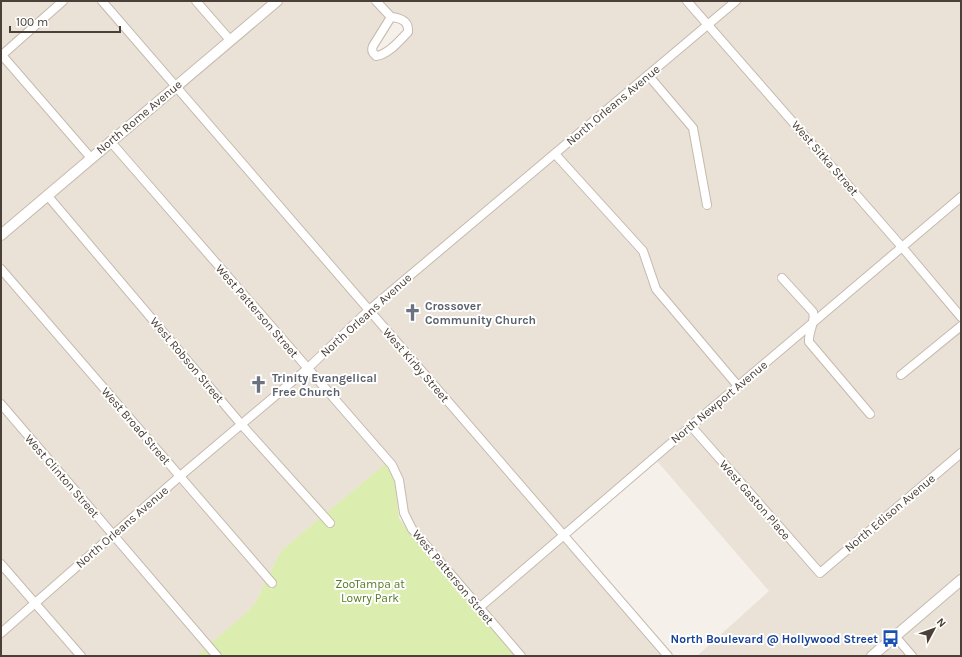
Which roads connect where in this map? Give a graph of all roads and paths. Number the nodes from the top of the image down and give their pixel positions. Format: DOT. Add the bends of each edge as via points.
graph roads {
  1 [pos="63,1"];
  2 [pos="102,1"];
  3 [pos="196,1"];
  4 [pos="277,1"];
  5 [pos="376,1"];
  6 [pos="687,1"];
  7 [pos="736,1"];
  8 [pos="391,17"];
  9 [pos="708,25"];
  10 [pos="230,40"];
  11 [pos="1,55"];
  12 [pos="648,75"];
  13 [pos="176,86"];
  14 [pos="110,141"];
  15 [pos="555,154"];
  16 [pos="91,158"];
  17 [pos="48,195"];
  18 [pos="961,197"];
  19 [pos="706,206"];
  20 [pos="1,235"];
  21 [pos="902,247"];
  22 [pos="1,269"];
  23 [pos="782,278"];
  24 [pos="369,310"];
  25 [pos="961,317"];
  26 [pos="813,322"];
  27 [pos="961,326"];
  28 [pos="307,368"];
  29 [pos="901,374"];
  30 [pos="738,386"];
  31 [pos="1,404"];
  32 [pos="870,414"];
  33 [pos="241,424"];
  34 [pos="691,426"];
  35 [pos="961,453"];
  36 [pos="179,476"];
  37 [pos="330,523"];
  38 [pos="113,535"];
  39 [pos="563,535"];
  40 [pos="1,564"];
  41 [pos="820,573"];
  42 [pos="961,580"];
  43 [pos="272,583"];
  44 [pos="35,604"];
  45 [pos="479,608"];
  46 [pos="1,633"];
  47 [pos="895,636"];
  48 [pos="81,656"];
  49 [pos="217,656"];
  50 [pos="521,656"];
  51 [pos="668,656"];
  52 [pos="872,656"];
  53 [pos="912,656"];
  1 -- 11 [label="street"];
  2 -- 13 [label="street, West Kirby Street"];
  3 -- 10 [label="street"];
  4 -- 10 [label="street, North Rome Avenue"];
  5 -- 8 [label="street"];
  6 -- 9 [label="street, West Sitka Street"];
  7 -- 9 [label="street, North Orleans Avenue"];
  8 -- 8 [label="street" via="403,19 408,25 408,32 386,52 376,56 373,53 373,46"];
  9 -- 12 [label="street, North Orleans Avenue"];
  9 -- 21 [label="street, West Sitka Street"];
  10 -- 13 [label="street, North Rome Avenue"];
  11 -- 16 [label="street"];
  12 -- 15 [label="street, North Orleans Avenue"];
  12 -- 19 [label="street" via="693,128"];
  13 -- 14 [label="street, North Rome Avenue"];
  13 -- 24 [label="street, West Kirby Street"];
  14 -- 16 [label="street, North Rome Avenue"];
  14 -- 28 [label="street, West Patterson Street"];
  15 -- 24 [label="street, North Orleans Avenue"];
  15 -- 30 [label="street" via="643,251 656,289"];
  16 -- 17 [label="street, North Rome Avenue"];
  17 -- 20 [label="street, North Rome Avenue"];
  17 -- 33 [label="street, West Robson Street"];
  18 -- 21 [label="street, North Newport Avenue"];
  21 -- 25 [label="street, West Sitka Street"];
  21 -- 26 [label="street, North Newport Avenue"];
  22 -- 36 [label="street, West Broad Street"];
  23 -- 26 [label="street" via="813,312"];
  24 -- 28 [label="street, North Orleans Avenue"];
  24 -- 39 [label="street, West Kirby Street"];
  26 -- 30 [label="street, North Newport Avenue"];
  26 -- 32 [label="street" via="808,335 809,342"];
  27 -- 29 [label="street"];
  28 -- 33 [label="street, North Orleans Avenue"];
  28 -- 45 [label="street, West Patterson Street" via="392,465 399,480 404,513 412,529"];
  30 -- 34 [label="street, North Newport Avenue"];
  31 -- 38 [label="street, West Clinton Street"];
  33 -- 36 [label="street, North Orleans Avenue"];
  33 -- 37 [label="street, West Robson Street"];
  34 -- 39 [label="street, North Newport Avenue"];
  34 -- 41 [label="street, West Gaston Place"];
  35 -- 41 [label="street, North Edison Avenue"];
  36 -- 38 [label="street, North Orleans Avenue"];
  36 -- 43 [label="street, West Broad Street"];
  38 -- 44 [label="street, North Orleans Avenue"];
  38 -- 49 [label="street, West Clinton Street"];
  39 -- 45 [label="street, North Newport Avenue"];
  39 -- 51 [label="street, West Kirby Street"];
  40 -- 44 [label="street"];
  42 -- 47 [label="street"];
  44 -- 46 [label="street, North Orleans Avenue"];
  44 -- 48 [label="street"];
  45 -- 50 [label="street, West Patterson Street"];
  47 -- 52 [label="street"];
  47 -- 53 [label="street"];
}
